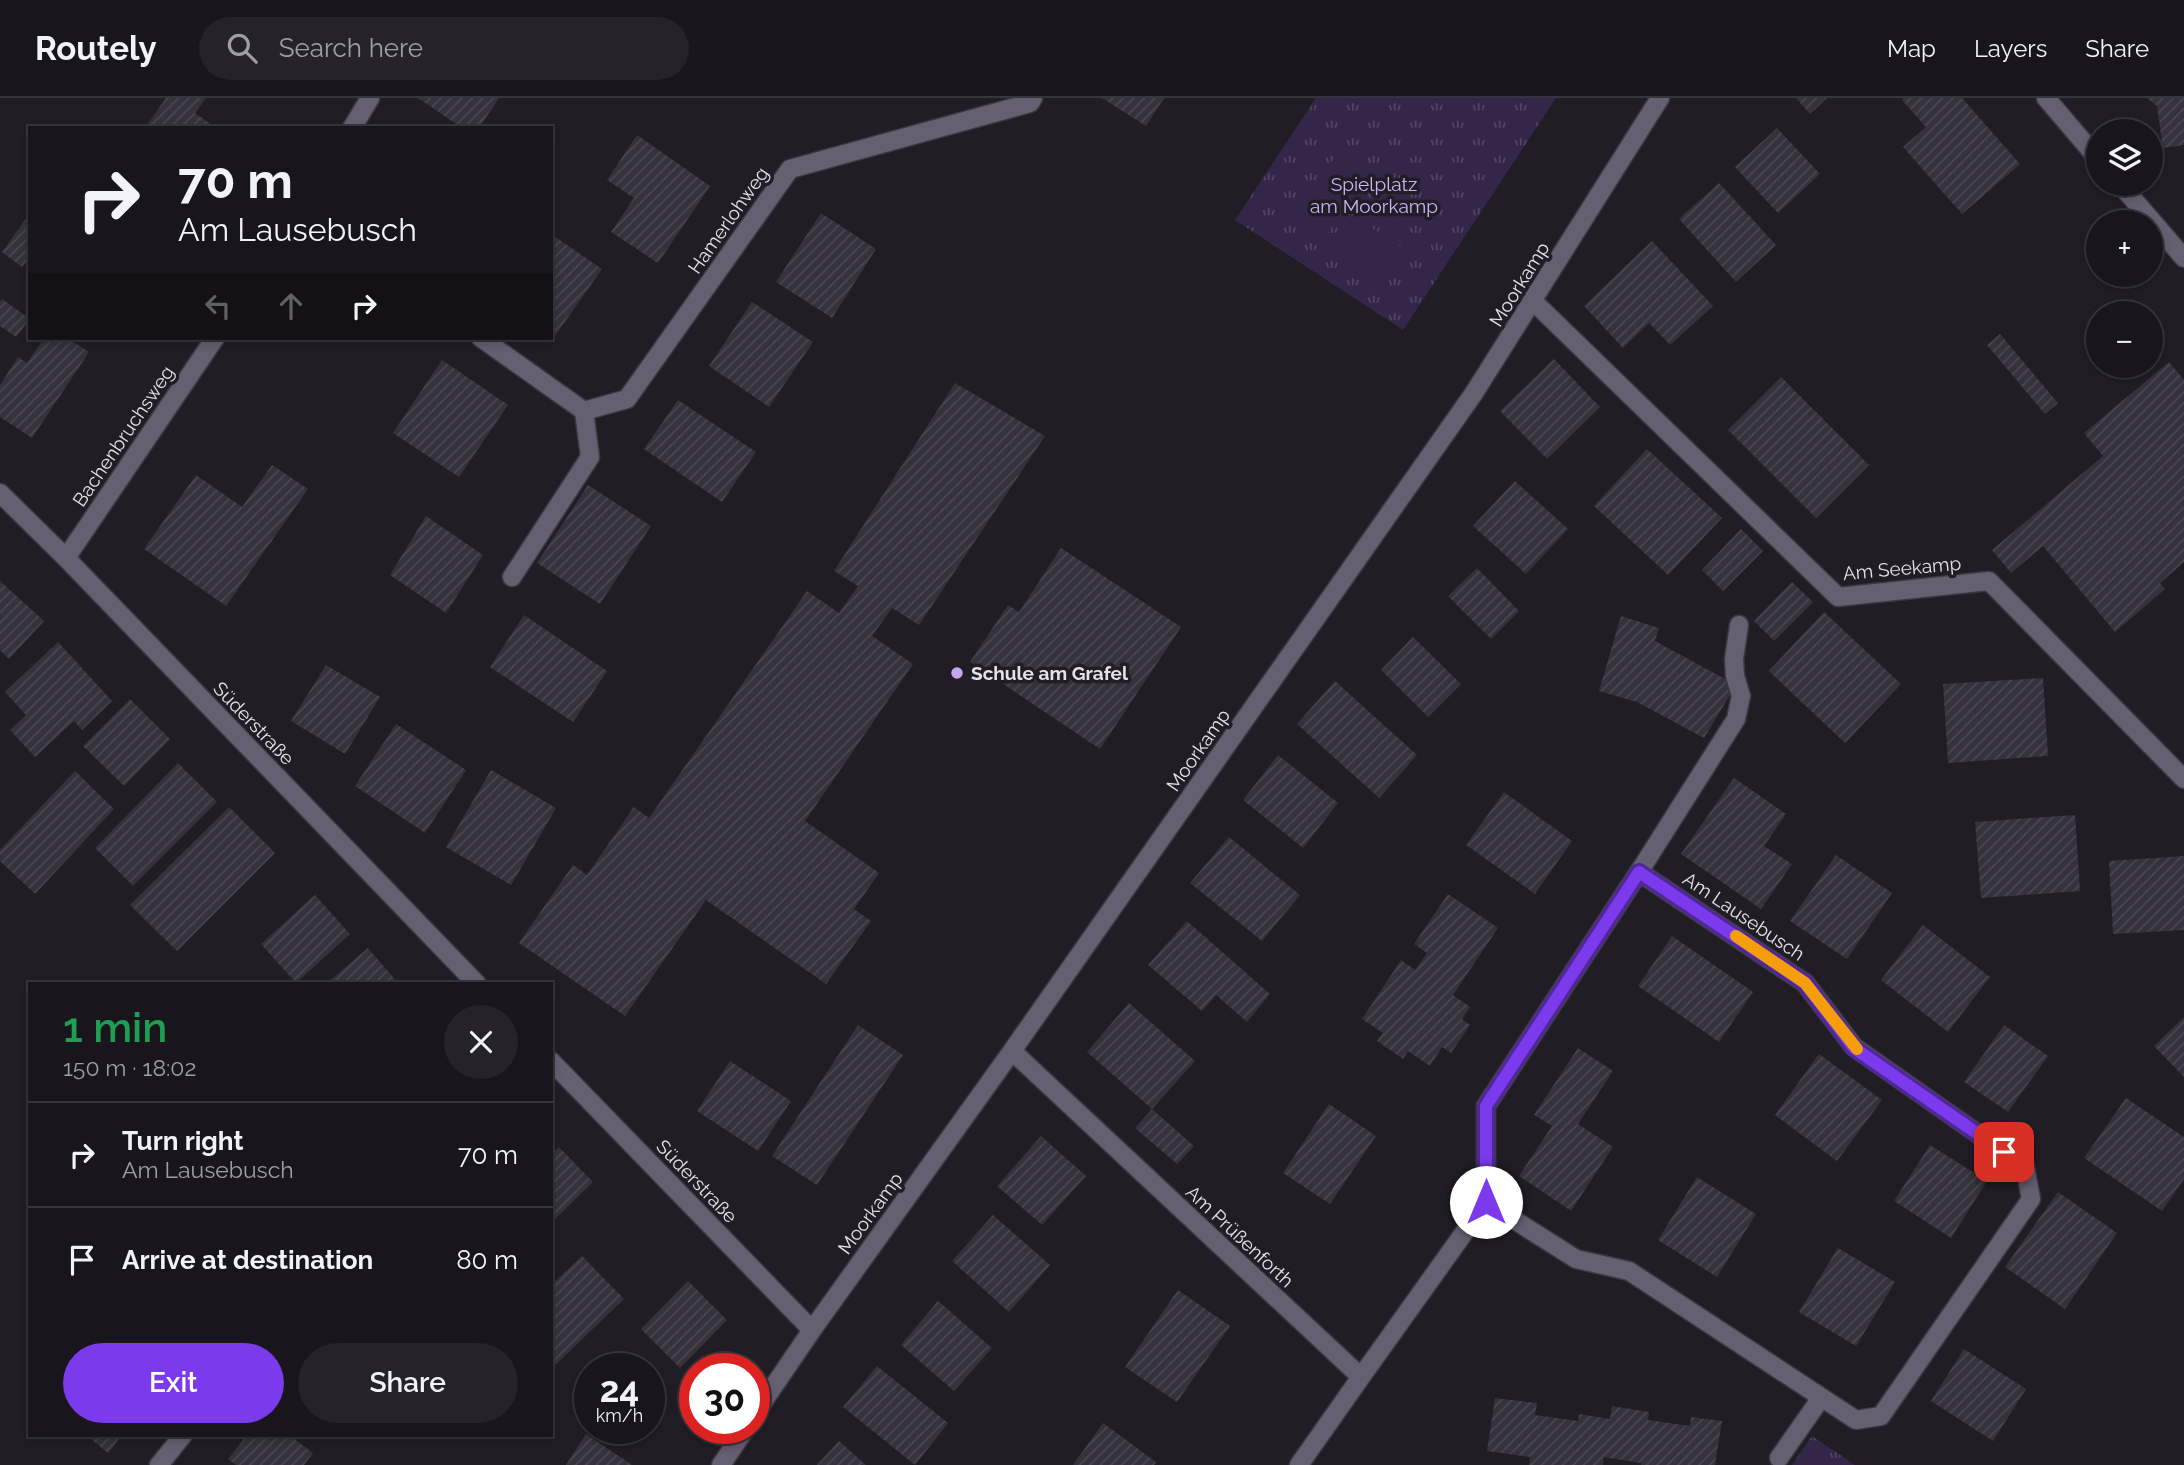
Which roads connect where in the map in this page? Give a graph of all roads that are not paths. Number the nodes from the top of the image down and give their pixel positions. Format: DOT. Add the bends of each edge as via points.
graph roads {
  1 [pos="370,98"];
  2 [pos="1033,98"];
  3 [pos="1660,98"];
  4 [pos="2046,98"];
  5 [pos="353,126"];
  6 [pos="2086,145"];
  7 [pos="2130,196"];
  8 [pos="2184,258"];
  9 [pos="1534,301"];
  10 [pos="214,340"];
  11 [pos="484,340"];
  12 [pos="584,411"];
  13 [pos="0,493"];
  14 [pos="66,558"];
  15 [pos="512,577"];
  16 [pos="1739,625"];
  17 [pos="2184,779"];
  18 [pos="1639,872"];
  19 [pos="475,982"];
  20 [pos="1012,1051"];
  21 [pos="553,1063"];
  22 [pos="1486,1202"];
  23 [pos="812,1330"];
  24 [pos="1361,1377"];
  25 [pos="770,1392"];
  26 [pos="1821,1398"];
  27 [pos="181,1437"];
  28 [pos="735,1444"];
  29 [pos="1779,1458"];
  30 [pos="159,1465"];
  31 [pos="721,1465"];
  32 [pos="1299,1465"];
  1 -- 5 [label="street"];
  2 -- 12 [label="street, Hamerlohweg" via="1030,103 790,169 626,399"];
  3 -- 9 [label="street, Moorkamp"];
  4 -- 6 [label="street"];
  7 -- 8 [label="street"];
  9 -- 17 [label="street, Am Seekamp" via="1838,597 1989,581"];
  9 -- 20 [label="street, Moorkamp"];
  10 -- 14 [label="street, Bachenbruchsweg"];
  11 -- 12 [label="street"];
  12 -- 15 [label="street" via="590,457"];
  13 -- 14 [label="street, Süderstraße"];
  14 -- 19 [label="street, Süderstraße"];
  16 -- 18 [label="street" via="1734,659 1741,696 1736,719"];
  18 -- 22 [label="street" via="1486,1106"];
  18 -- 26 [label="street, Am Lausebusch" via="1805,983 1854,1048 2025,1167 2031,1199 1881,1416 1856,1420"];
  20 -- 23 [label="street, Moorkamp"];
  20 -- 24 [label="street, Am Prüßenforth"];
  21 -- 23 [label="street, Süderstraße"];
  22 -- 24 [label="street"];
  22 -- 26 [label="street, Am Lausebusch" via="1576,1259 1629,1271"];
  23 -- 25 [label="street, Moorkamp"];
  24 -- 32 [label="street"];
  26 -- 29 [label="street"];
  27 -- 30 [label="street"];
  28 -- 31 [label="street"];
}
